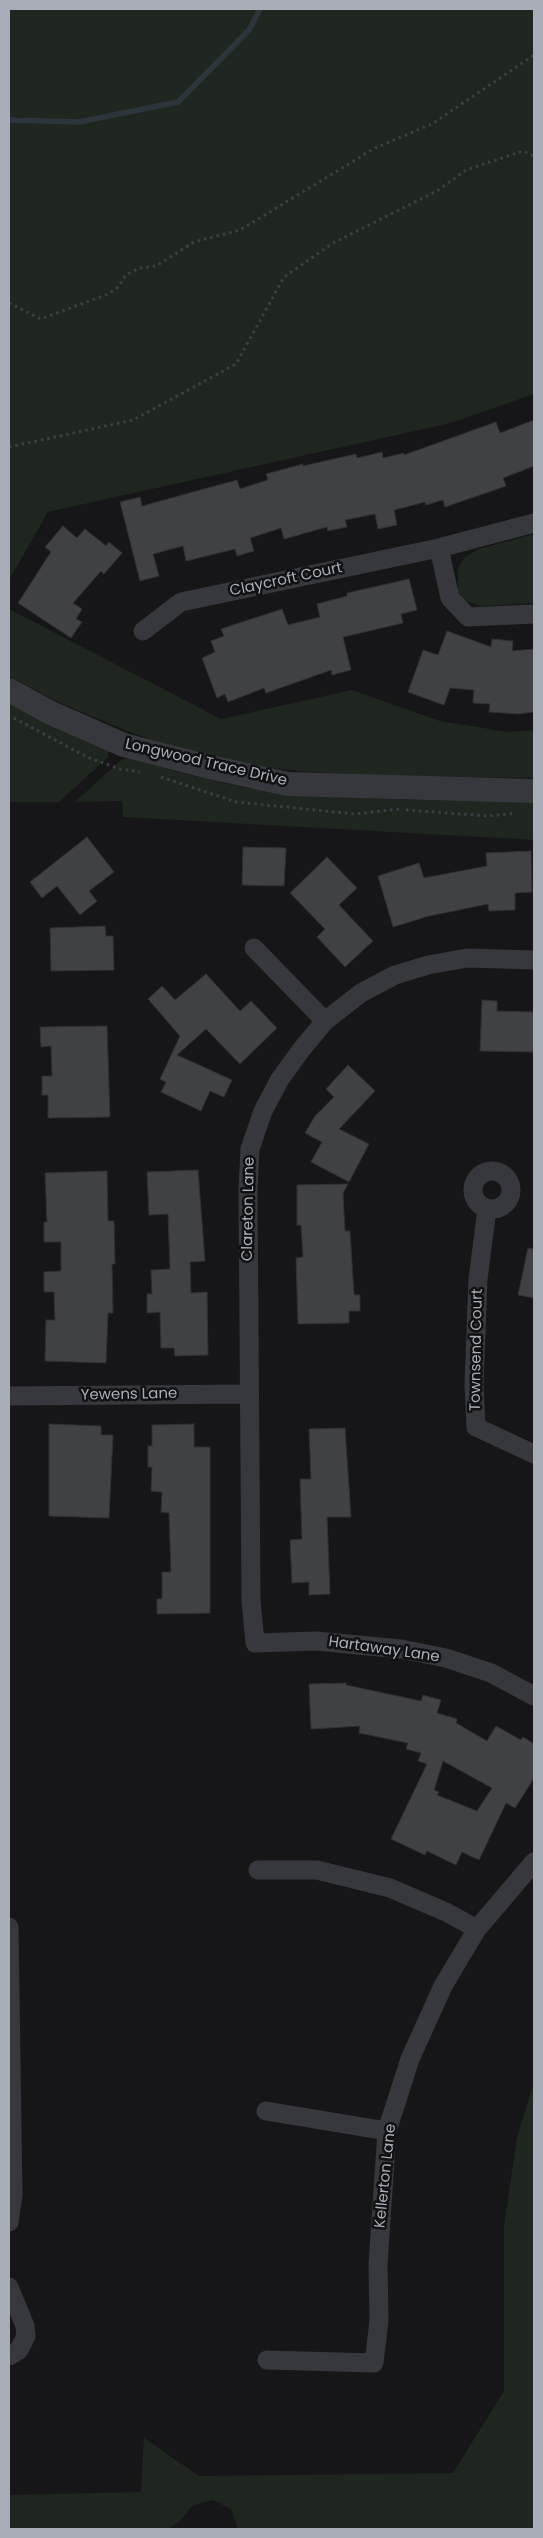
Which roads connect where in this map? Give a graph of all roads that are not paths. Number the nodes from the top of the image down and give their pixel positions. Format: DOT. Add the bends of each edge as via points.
graph roads {
  1 [pos="534,522"];
  2 [pos="439,548"];
  3 [pos="534,614"];
  4 [pos="143,631"];
  5 [pos="9,690"];
  6 [pos="534,791"];
  7 [pos="254,948"];
  8 [pos="534,960"];
  9 [pos="325,1021"];
  10 [pos="487,1209"];
  11 [pos="249,1394"];
  12 [pos="9,1396"];
  13 [pos="534,1454"];
  14 [pos="255,1643"];
  15 [pos="534,1696"];
  16 [pos="534,1862"];
  17 [pos="258,1870"];
  18 [pos="9,1927"];
  19 [pos="477,1929"];
  20 [pos="266,2111"];
  21 [pos="387,2131"];
  22 [pos="9,2222"];
  23 [pos="9,2287"];
  24 [pos="14,2353"];
  25 [pos="267,2360"];
  1 -- 2 [label="street, Claycroft Court"];
  2 -- 3 [label="street" via="450,598 468,617"];
  2 -- 4 [label="street, Claycroft Court" via="181,602"];
  5 -- 6 [label="street, Longwood Trace Drive" via="51,713 124,744 288,784"];
  7 -- 9 [label="street"];
  8 -- 9 [label="street, Clareton Lane" via="467,958 428,965 395,975 369,989"];
  9 -- 11 [label="street, Clareton Lane" via="280,1079 263,1111 250,1149"];
  10 -- 13 [label="street, Townsend Court" via="478,1279 474,1385 476,1427"];
  11 -- 12 [label="street, Yewens Lane"];
  11 -- 14 [label="street, Clareton Lane" via="251,1600"];
  14 -- 15 [label="street, Hartaway Lane" via="316,1640 400,1649 446,1658 491,1673"];
  16 -- 19 [label="street, Kellerton Lane"];
  17 -- 19 [label="street" via="317,1870 390,1888"];
  18 -- 22 [label="street" via="13,2195"];
  19 -- 21 [label="street, Kellerton Lane" via="443,1986 410,2059"];
  20 -- 21 [label="street"];
  21 -- 25 [label="street, Kellerton Lane" via="378,2264 379,2321 374,2363"];
  23 -- 24 [label="street" via="26,2336"];
}
